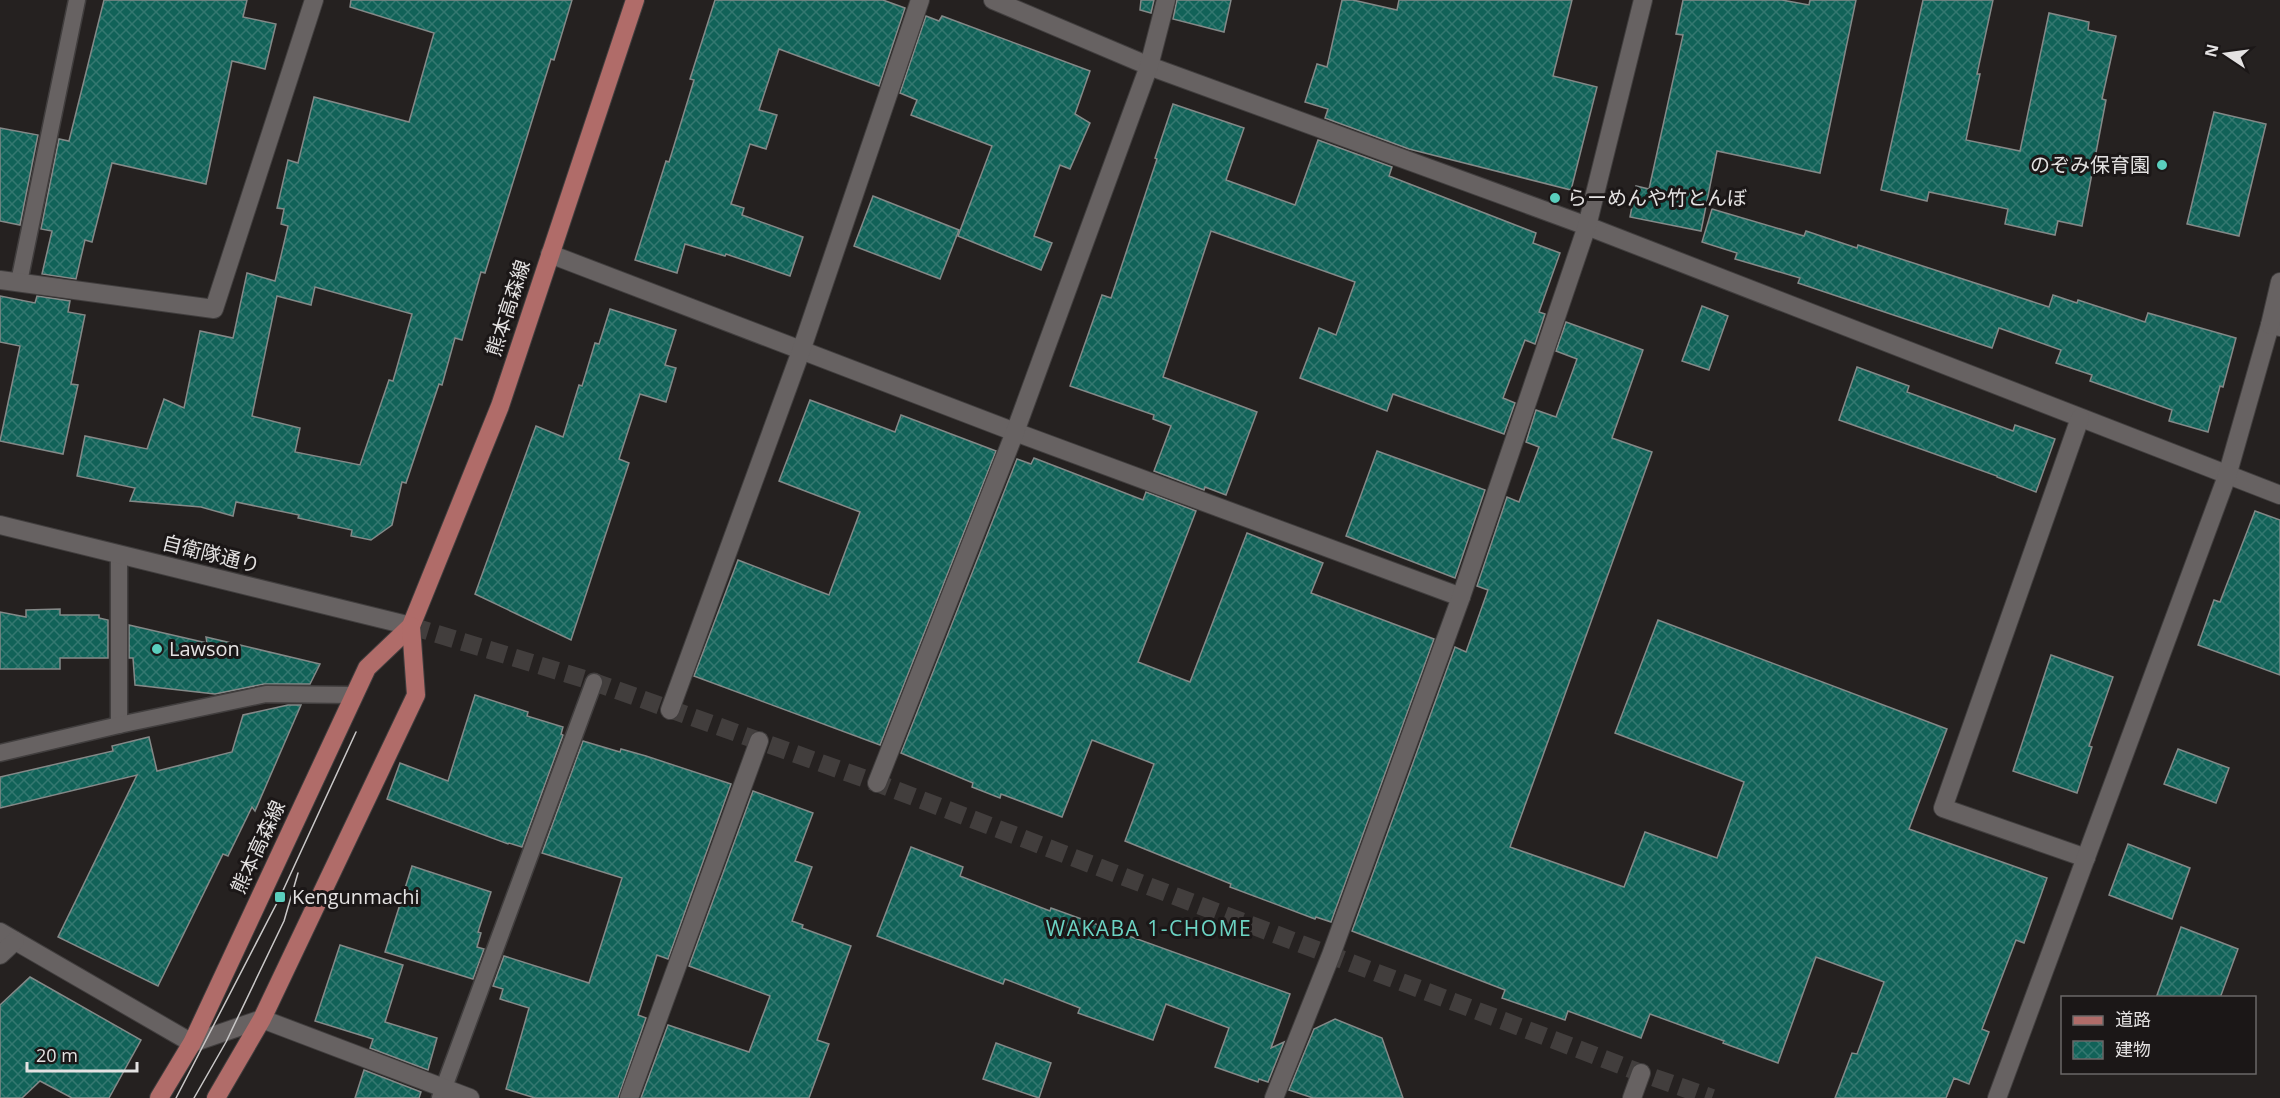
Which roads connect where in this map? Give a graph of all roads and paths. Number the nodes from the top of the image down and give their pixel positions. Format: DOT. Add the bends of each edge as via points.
graph roads {
  1 [pos="77,0"];
  2 [pos="314,0"];
  3 [pos="635,0"];
  4 [pos="920,0"];
  5 [pos="993,0"];
  6 [pos="1166,0"];
  7 [pos="1643,0"];
  8 [pos="1149,66"];
  9 [pos="1587,225"];
  10 [pos="550,254"];
  11 [pos="0,280"];
  12 [pos="19,282"];
  13 [pos="2280,282"];
  14 [pos="2275,326"];
  15 [pos="801,351"];
  16 [pos="2080,418"];
  17 [pos="1015,432"];
  18 [pos="2227,476"];
  19 [pos="2280,495"];
  20 [pos="0,525"];
  21 [pos="119,554"];
  22 [pos="1461,597"];
  23 [pos="411,626"];
  24 [pos="594,682"];
  25 [pos="354,695"];
  26 [pos="670,710"];
  27 [pos="119,725"];
  28 [pos="759,741"];
  29 [pos="0,753"];
  30 [pos="877,783"];
  31 [pos="2086,858"];
  32 [pos="7,937"];
  33 [pos="0,955"];
  34 [pos="261,1019"];
  35 [pos="192,1043"];
  36 [pos="1641,1073"];
  37 [pos="442,1093"];
  38 [pos="159,1098"];
  39 [pos="216,1098"];
  40 [pos="470,1098"];
  41 [pos="629,1098"];
  42 [pos="1274,1098"];
  43 [pos="1632,1098"];
  44 [pos="1997,1098"];
  1 -- 12 [label="lane"];
  2 -- 12 [label="street" via="214,309"];
  3 -- 10 [label="main road, 熊本高森線"];
  4 -- 15 [label="street"];
  5 -- 8 [label="street"];
  6 -- 8 [label="street"];
  7 -- 9 [label="street"];
  8 -- 9 [label="street"];
  8 -- 17 [label="street"];
  9 -- 16 [label="street"];
  9 -- 22 [label="street"];
  10 -- 15 [label="street"];
  10 -- 23 [label="main road, 熊本高森線" via="500,406"];
  11 -- 12 [label="street"];
  13 -- 14 [label="street"];
  14 -- 18 [label="street"];
  15 -- 17 [label="street"];
  15 -- 26 [label="street"];
  16 -- 18 [label="street"];
  16 -- 31 [label="street" via="1943,808"];
  17 -- 22 [label="street"];
  17 -- 30 [label="street"];
  18 -- 19 [label="street"];
  18 -- 31 [label="street"];
  20 -- 21 [label="street, 自衛隊通り"];
  21 -- 23 [label="street, 自衛隊通り"];
  21 -- 27 [label="lane"];
  22 -- 42 [label="street" via="1331,954"];
  23 -- 25 [label="main road, 熊本高森線" via="367,668"];
  23 -- 34 [label="main road, 熊本高森線" via="416,695"];
  24 -- 37 [label="lane"];
  25 -- 27 [label="lane" via="266,694"];
  25 -- 35 [label="main road, 熊本高森線"];
  27 -- 29 [label="lane"];
  28 -- 41 [label="street"];
  31 -- 44 [label="street"];
  32 -- 33 [label="street"];
  32 -- 35 [label="street"];
  34 -- 35 [label="street"];
  34 -- 37 [label="street"];
  34 -- 39 [label="main road, 熊本高森線"];
  35 -- 38 [label="main road, 熊本高森線"];
  36 -- 43 [label="street"];
  37 -- 40 [label="street"];
}
